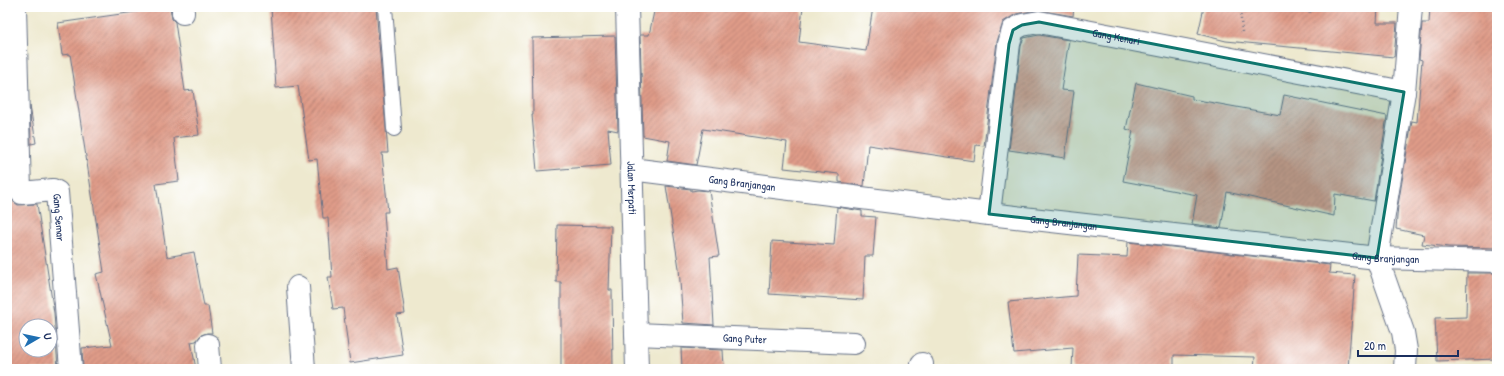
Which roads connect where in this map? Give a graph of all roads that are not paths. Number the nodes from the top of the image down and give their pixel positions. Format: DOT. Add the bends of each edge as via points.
graph roads {
  1 [pos="15,7"];
  2 [pos="385,7"];
  3 [pos="627,7"];
  4 [pos="1411,7"];
  5 [pos="1404,92"];
  6 [pos="394,129"];
  7 [pos="631,169"];
  8 [pos="989,214"];
  9 [pos="1377,258"];
  10 [pos="1497,261"];
  11 [pos="298,287"];
  12 [pos="636,334"];
  13 [pos="854,343"];
  14 [pos="208,345"];
  15 [pos="71,369"];
  16 [pos="210,369"];
  17 [pos="304,369"];
  18 [pos="637,369"];
  19 [pos="1405,369"];
  1 -- 15 [label="street, Gang Semar" via="20,191 57,192"];
  2 -- 6 [label="lane"];
  3 -- 7 [label="street, Jalan Merpati"];
  4 -- 5 [label="street"];
  5 -- 8 [label="street, Gang Kenari" via="1039,22 1022,25 1013,30 1009,44"];
  5 -- 9 [label="street"];
  7 -- 8 [label="street, Gang Branjangan"];
  7 -- 12 [label="street, Jalan Merpati"];
  8 -- 9 [label="street, Gang Branjangan"];
  9 -- 10 [label="street, Gang Branjangan"];
  9 -- 19 [label="street" via="1403,332 1406,350"];
  11 -- 17 [label="street"];
  12 -- 13 [label="street, Gang Puter"];
  12 -- 18 [label="street, Jalan Merpati"];
  14 -- 16 [label="street"];
}
